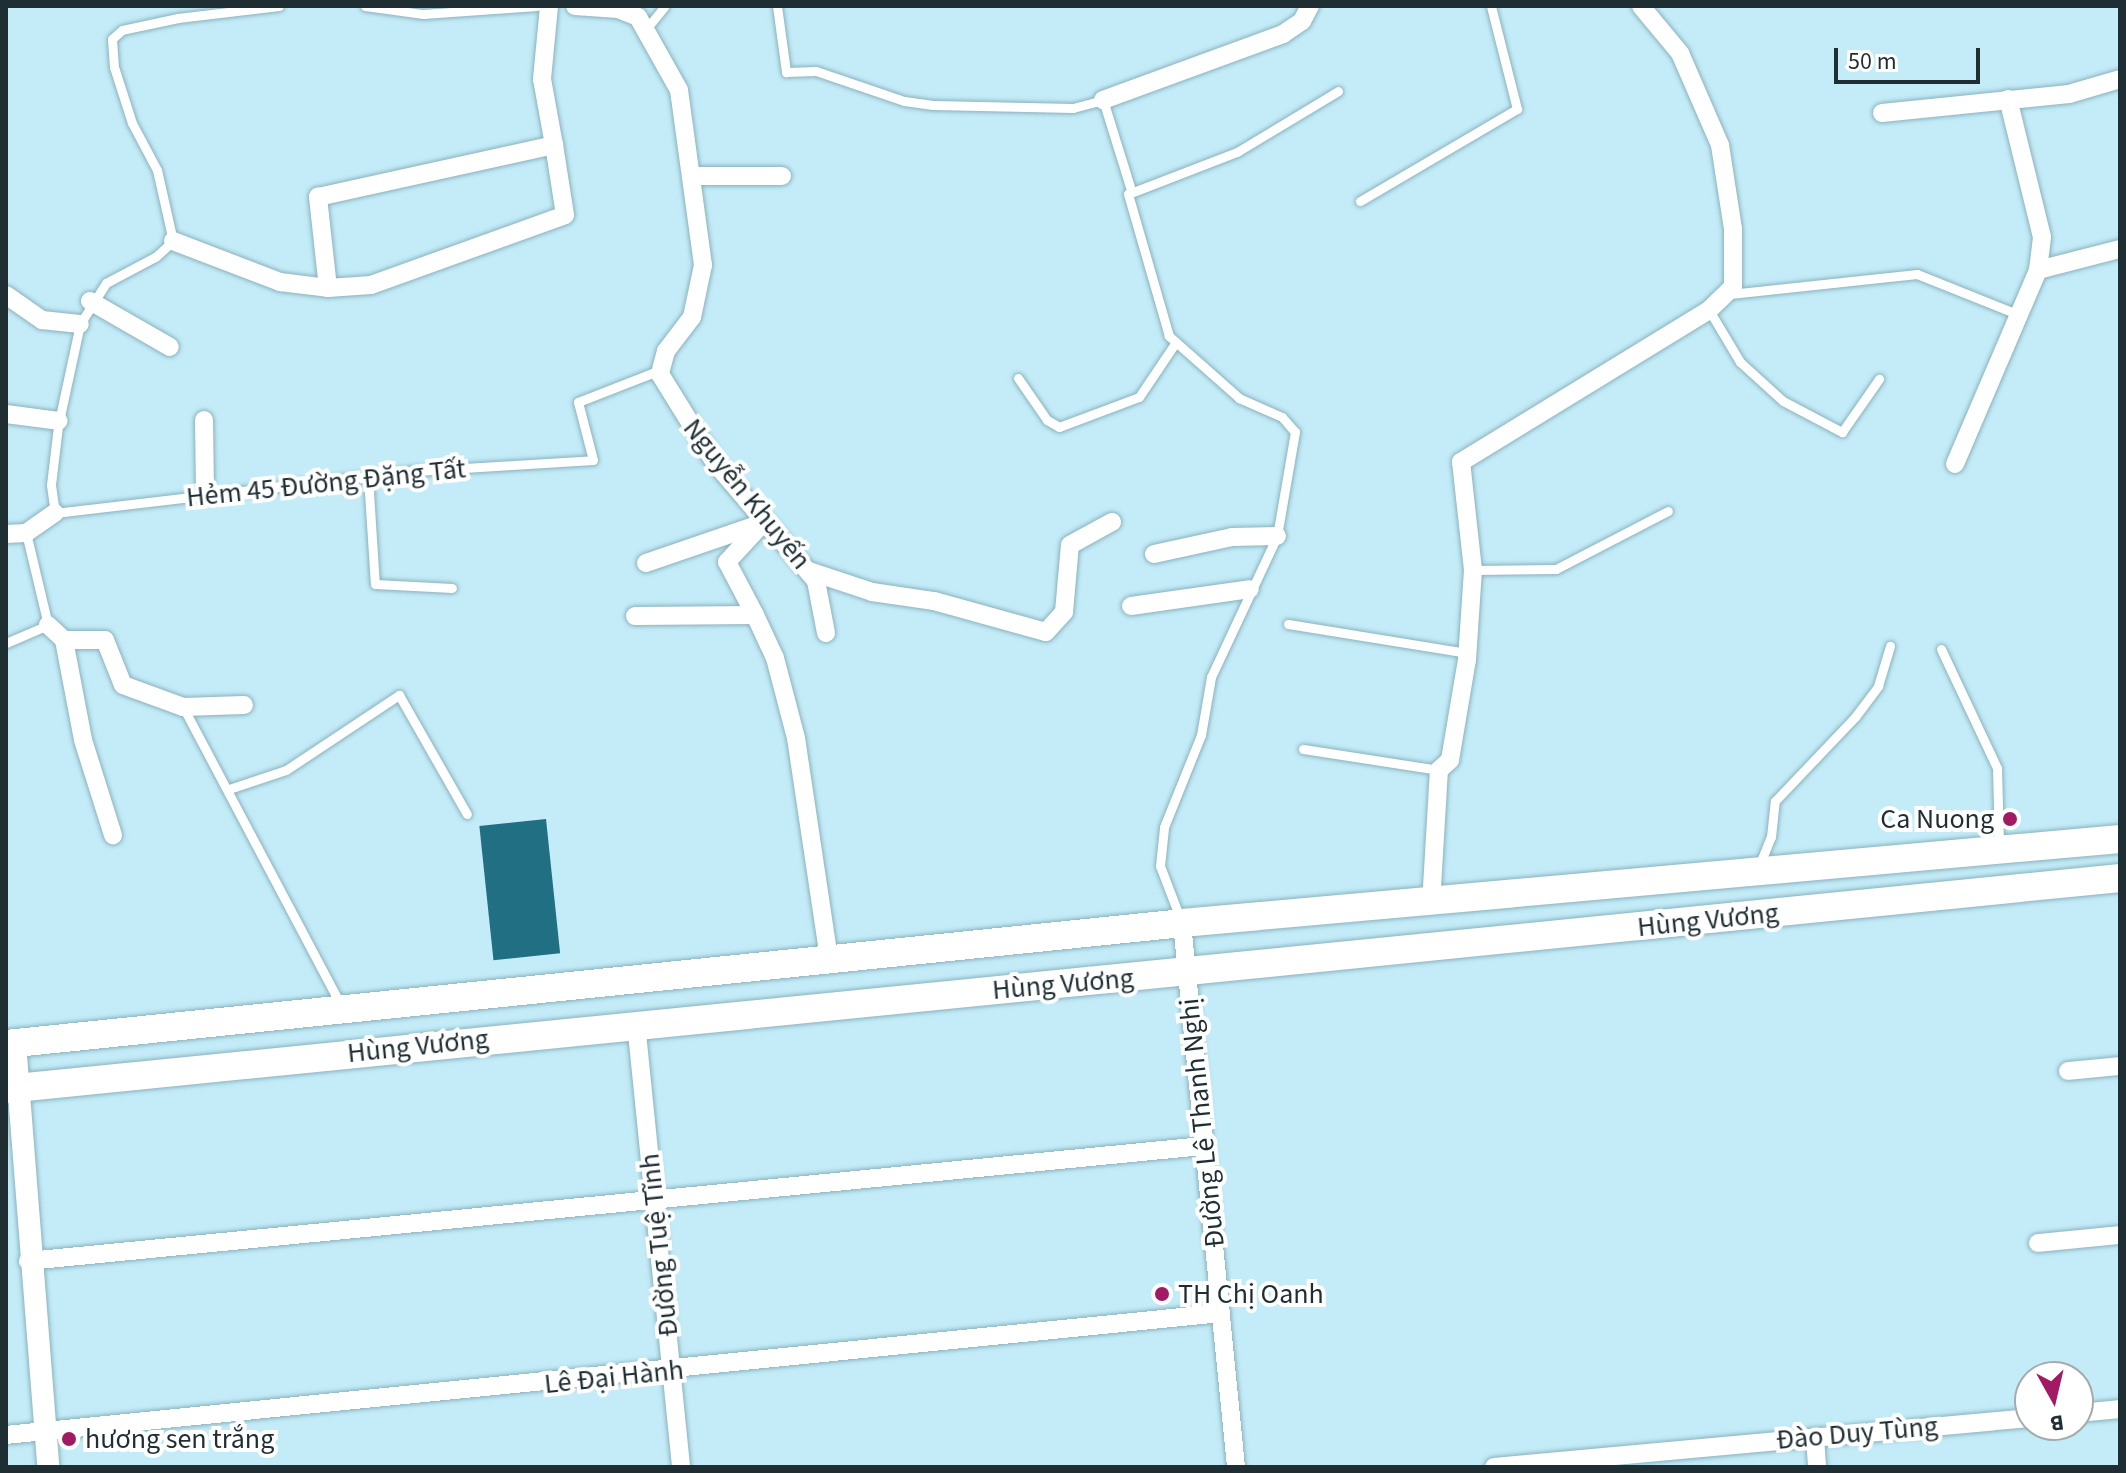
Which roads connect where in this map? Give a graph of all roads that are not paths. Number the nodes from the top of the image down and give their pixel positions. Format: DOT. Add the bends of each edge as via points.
graph roads {
  1 [pos="279,6"];
  2 [pos="365,6"];
  3 [pos="537,6"];
  4 [pos="549,6"];
  5 [pos="575,6"];
  6 [pos="665,6"];
  7 [pos="777,6"];
  8 [pos="1310,6"];
  9 [pos="1491,6"];
  10 [pos="1641,6"];
  11 [pos="647,28"];
  12 [pos="2120,79"];
  13 [pos="1338,91"];
  14 [pos="2008,99"];
  15 [pos="1103,100"];
  16 [pos="1882,113"];
  17 [pos="554,145"];
  18 [pos="694,176"];
  19 [pos="782,176"];
  20 [pos="1131,190"];
  21 [pos="1360,201"];
  22 [pos="173,241"];
  23 [pos="2120,249"];
  24 [pos="2038,270"];
  25 [pos="1732,285"];
  26 [pos="328,288"];
  27 [pos="6,295"];
  28 [pos="90,301"];
  29 [pos="1709,310"];
  30 [pos="2017,314"];
  31 [pos="80,324"];
  32 [pos="1176,342"];
  33 [pos="170,347"];
  34 [pos="660,370"];
  35 [pos="1018,378"];
  36 [pos="1879,379"];
  37 [pos="6,414"];
  38 [pos="204,420"];
  39 [pos="59,421"];
  40 [pos="1955,464"];
  41 [pos="368,477"];
  42 [pos="205,494"];
  43 [pos="1668,511"];
  44 [pos="55,513"];
  45 [pos="1112,522"];
  46 [pos="763,523"];
  47 [pos="26,533"];
  48 [pos="6,534"];
  49 [pos="1277,536"];
  50 [pos="1154,554"];
  51 [pos="646,563"];
  52 [pos="1473,570"];
  53 [pos="809,571"];
  54 [pos="452,588"];
  55 [pos="1250,589"];
  56 [pos="1131,606"];
  57 [pos="755,615"];
  58 [pos="635,616"];
  59 [pos="1288,624"];
  60 [pos="48,625"];
  61 [pos="826,633"];
  62 [pos="64,640"];
  63 [pos="6,643"];
  64 [pos="1890,646"];
  65 [pos="1941,649"];
  66 [pos="1467,653"];
  67 [pos="244,705"];
  68 [pos="183,707"];
  69 [pos="1303,749"];
  70 [pos="1439,770"];
  71 [pos="229,789"];
  72 [pos="467,814"];
  73 [pos="113,835"];
  74 [pos="2120,839"];
  75 [pos="1999,850"];
  76 [pos="1756,873"];
  77 [pos="2120,878"];
  78 [pos="1431,904"];
  79 [pos="1758,915"];
  80 [pos="1182,923"];
  81 [pos="829,960"];
  82 [pos="1187,972"];
  83 [pos="342,1009"];
  84 [pos="636,1023"];
  85 [pos="11,1043"];
  86 [pos="2120,1066"];
  87 [pos="2068,1071"];
  88 [pos="14,1088"];
  89 [pos="1204,1146"];
  90 [pos="655,1200"];
  91 [pos="2120,1235"];
  92 [pos="2038,1243"];
  93 [pos="28,1261"];
  94 [pos="1221,1313"];
  95 [pos="672,1371"];
  96 [pos="2120,1409"];
  97 [pos="2094,1411"];
  98 [pos="2014,1419"];
  99 [pos="44,1432"];
  100 [pos="6,1435"];
  101 [pos="1815,1437"];
  102 [pos="48,1467"];
  103 [pos="681,1467"];
  104 [pos="1236,1467"];
  105 [pos="1494,1467"];
  106 [pos="1817,1467"];
  1 -- 22 [label="lane" via="178,18 116,33 114,67 132,123 157,170"];
  2 -- 3 [label="lane" via="423,14"];
  4 -- 17 [label="street" via="542,79"];
  5 -- 11 [label="street" via="631,12"];
  6 -- 11 [label="lane"];
  7 -- 15 [label="lane" via="786,72 816,71 904,101 933,105 1073,108"];
  8 -- 15 [label="street" via="1302,21 1283,34"];
  9 -- 21 [label="lane" via="1517,109"];
  10 -- 25 [label="street" via="1680,53 1720,145"];
  11 -- 18 [label="street" via="679,90"];
  12 -- 14 [label="street" via="2069,94"];
  13 -- 20 [label="lane" via="1237,152"];
  14 -- 16 [label="street"];
  14 -- 24 [label="street" via="2042,237"];
  15 -- 20 [label="lane"];
  17 -- 26 [label="street" via="566,210 560,219 399,277"];
  17 -- 26 [label="street" via="318,197"];
  18 -- 19 [label="street"];
  18 -- 34 [label="street" via="703,265 692,317 666,351"];
  20 -- 32 [label="lane" via="1129,205 1160,318"];
  22 -- 26 [label="street" via="280,282"];
  22 -- 28 [label="lane" via="106,283"];
  23 -- 24 [label="street"];
  24 -- 30 [label="street"];
  25 -- 29 [label="street"];
  25 -- 30 [label="lane" via="1917,274"];
  27 -- 31 [label="street" via="42,320"];
  28 -- 31 [label="lane"];
  28 -- 33 [label="street"];
  29 -- 36 [label="lane" via="1740,362 1783,401 1842,432"];
  29 -- 52 [label="street" via="1461,462"];
  30 -- 40 [label="street"];
  31 -- 39 [label="lane"];
  32 -- 35 [label="lane" via="1139,397 1059,427 1047,420"];
  32 -- 49 [label="lane" via="1239,398 1292,424"];
  34 -- 41 [label="lane, Hẻm 45 Đường Đặng Tất" via="578,402 593,460"];
  34 -- 46 [label="street, Nguyễn Khuyến" via="671,397 715,463"];
  37 -- 39 [label="street"];
  38 -- 42 [label="street"];
  39 -- 44 [label="lane" via="51,485"];
  41 -- 42 [label="lane, Hẻm 45 Đường Đặng Tất"];
  41 -- 54 [label="lane" via="375,584"];
  42 -- 44 [label="lane, Hẻm 45 Đường Đặng Tất"];
  43 -- 52 [label="lane" via="1556,569"];
  44 -- 47 [label="street, Hẻm 45 Đường Đặng Tất"];
  45 -- 53 [label="street" via="1070,545 1064,612 1046,632 934,601 872,592"];
  46 -- 51 [label="street"];
  46 -- 53 [label="street, Nguyễn Khuyến"];
  46 -- 57 [label="street" via="727,562"];
  47 -- 48 [label="street"];
  47 -- 60 [label="lane"];
  49 -- 50 [label="street" via="1232,537"];
  49 -- 55 [label="lane"];
  52 -- 66 [label="street"];
  53 -- 61 [label="street, Nguyễn Khuyến" via="816,581"];
  55 -- 56 [label="street"];
  55 -- 80 [label="lane" via="1211,677 1201,735 1164,827 1160,866"];
  57 -- 58 [label="street"];
  57 -- 81 [label="street" via="775,658 796,738"];
  59 -- 66 [label="lane"];
  60 -- 62 [label="street"];
  60 -- 63 [label="lane"];
  62 -- 68 [label="street" via="105,640 123,685"];
  62 -- 73 [label="street" via="83,740"];
  64 -- 76 [label="lane" via="1878,686 1855,717 1775,801 1771,837"];
  65 -- 75 [label="lane" via="1997,768"];
  66 -- 70 [label="street" via="1450,760"];
  67 -- 68 [label="street"];
  68 -- 71 [label="lane"];
  69 -- 70 [label="lane"];
  70 -- 78 [label="street"];
  71 -- 72 [label="lane" via="286,770 399,695"];
  71 -- 83 [label="lane"];
  74 -- 75 [label="main road, Hùng Vương"];
  75 -- 76 [label="main road, Hùng Vương"];
  76 -- 78 [label="main road, Hùng Vương"];
  76 -- 79 [label="main road"];
  77 -- 79 [label="main road, Hùng Vương"];
  78 -- 80 [label="main road, Hùng Vương"];
  79 -- 82 [label="main road, Hùng Vương"];
  80 -- 81 [label="main road, Hùng Vương"];
  80 -- 82 [label="street, Đường Lê Thanh Nghị"];
  81 -- 83 [label="main road, Hùng Vương"];
  82 -- 84 [label="main road, Hùng Vương"];
  82 -- 89 [label="street, Đường Lê Thanh Nghị"];
  83 -- 85 [label="main road, Hùng Vương"];
  84 -- 88 [label="main road, Hùng Vương"];
  84 -- 90 [label="street, Đường Tuệ Tĩnh"];
  85 -- 88 [label="street"];
  86 -- 87 [label="street"];
  88 -- 93 [label="street"];
  89 -- 90 [label="street"];
  89 -- 94 [label="street, Đường Lê Thanh Nghị"];
  90 -- 93 [label="street"];
  90 -- 95 [label="street, Đường Tuệ Tĩnh"];
  91 -- 92 [label="street"];
  93 -- 99 [label="street"];
  94 -- 95 [label="street, Lê Đại Hành"];
  94 -- 104 [label="street, Đường Lê Thanh Nghị"];
  95 -- 99 [label="street, Lê Đại Hành"];
  95 -- 103 [label="street, Đường Tuệ Tĩnh"];
  96 -- 97 [label="street"];
  98 -- 101 [label="street, Đào Duy Tùng"];
  99 -- 100 [label="street, Lê Đại Hành"];
  99 -- 102 [label="street"];
  101 -- 105 [label="street, Đào Duy Tùng"];
  101 -- 106 [label="street"];
}
